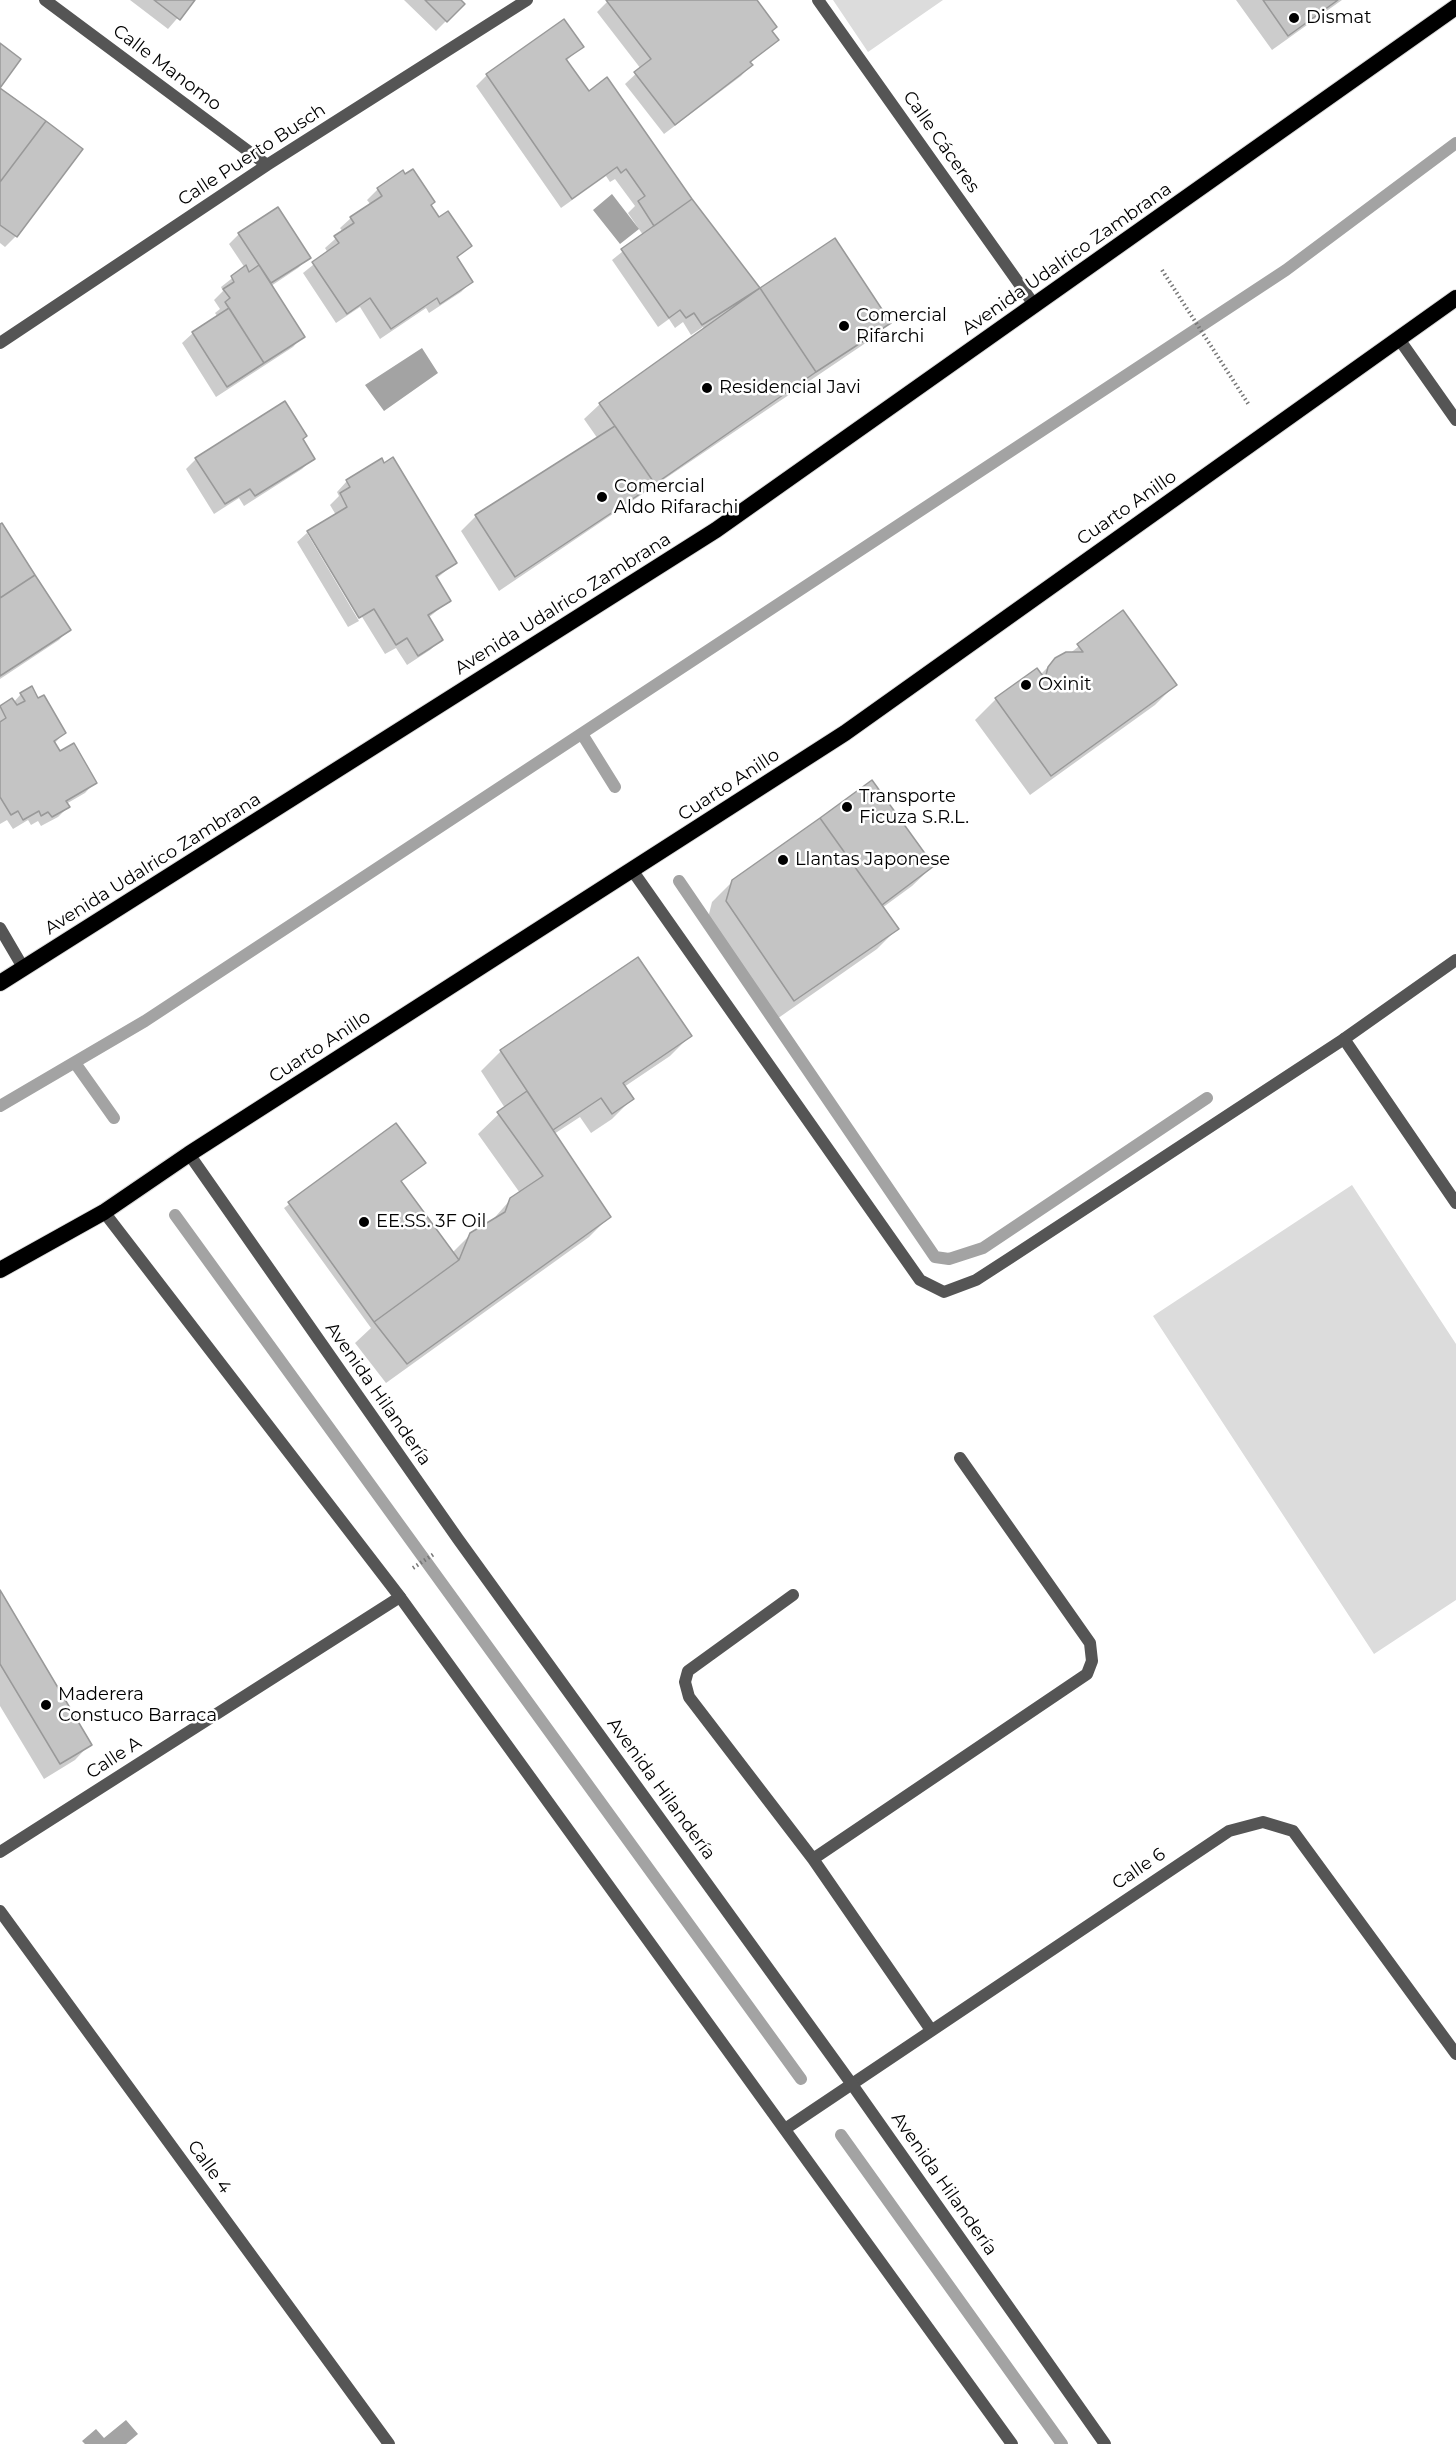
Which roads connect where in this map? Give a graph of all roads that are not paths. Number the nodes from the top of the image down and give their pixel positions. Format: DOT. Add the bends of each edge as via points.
graph roads {
  1 [pos="45,0"];
  2 [pos="527,0"];
  3 [pos="818,0"];
  4 [pos="1456,7"];
  5 [pos="267,165"];
  6 [pos="1456,298"];
  7 [pos="1035,306"];
  8 [pos="1399,339"];
  9 [pos="0,343"];
  10 [pos="1456,420"];
  11 [pos="632,870"];
  12 [pos="0,928"];
  13 [pos="1456,960"];
  14 [pos="24,969"];
  15 [pos="0,983"];
  16 [pos="1344,1039"];
  17 [pos="189,1154"];
  18 [pos="1456,1203"];
  19 [pos="104,1212"];
  20 [pos="0,1270"];
  21 [pos="960,1458"];
  22 [pos="793,1595"];
  23 [pos="400,1597"];
  24 [pos="0,1852"];
  25 [pos="813,1859"];
  26 [pos="0,1911"];
  27 [pos="931,2030"];
  28 [pos="1456,2054"];
  29 [pos="851,2083"];
  30 [pos="785,2129"];
  31 [pos="389,2444"];
  32 [pos="1012,2444"];
  33 [pos="1105,2444"];
  1 -- 5 [label="street, Calle Manomo"];
  2 -- 5 [label="street, Calle Puerto Busch"];
  3 -- 7 [label="street, Calle Cáceres"];
  4 -- 7 [label="highway, Avenida Udalrico Zambrana"];
  5 -- 9 [label="street, Calle Puerto Busch"];
  6 -- 8 [label="highway, Cuarto Anillo"];
  7 -- 14 [label="highway, Avenida Udalrico Zambrana" via="716,530"];
  8 -- 10 [label="street"];
  8 -- 11 [label="highway, Cuarto Anillo" via="845,733"];
  11 -- 16 [label="street" via="920,1281 944,1292 976,1280"];
  11 -- 17 [label="highway, Cuarto Anillo"];
  12 -- 14 [label="street"];
  13 -- 16 [label="street"];
  14 -- 15 [label="highway, Avenida Udalrico Zambrana"];
  16 -- 18 [label="street"];
  17 -- 19 [label="highway, Cuarto Anillo"];
  17 -- 29 [label="street, Avenida Hilandería" via="458,1539"];
  19 -- 20 [label="highway, Cuarto Anillo"];
  19 -- 23 [label="street"];
  21 -- 25 [label="street" via="1090,1643 1092,1661 1087,1674"];
  22 -- 25 [label="street" via="688,1671 685,1683 689,1697"];
  23 -- 24 [label="street, Calle A"];
  23 -- 30 [label="street"];
  25 -- 27 [label="street"];
  26 -- 31 [label="street, Calle 4"];
  27 -- 28 [label="street, Calle 6" via="1229,1831 1263,1822 1293,1831"];
  27 -- 29 [label="street, Calle 6"];
  29 -- 30 [label="street, Calle 6"];
  29 -- 33 [label="street, Avenida Hilandería"];
  30 -- 32 [label="street"];
}
